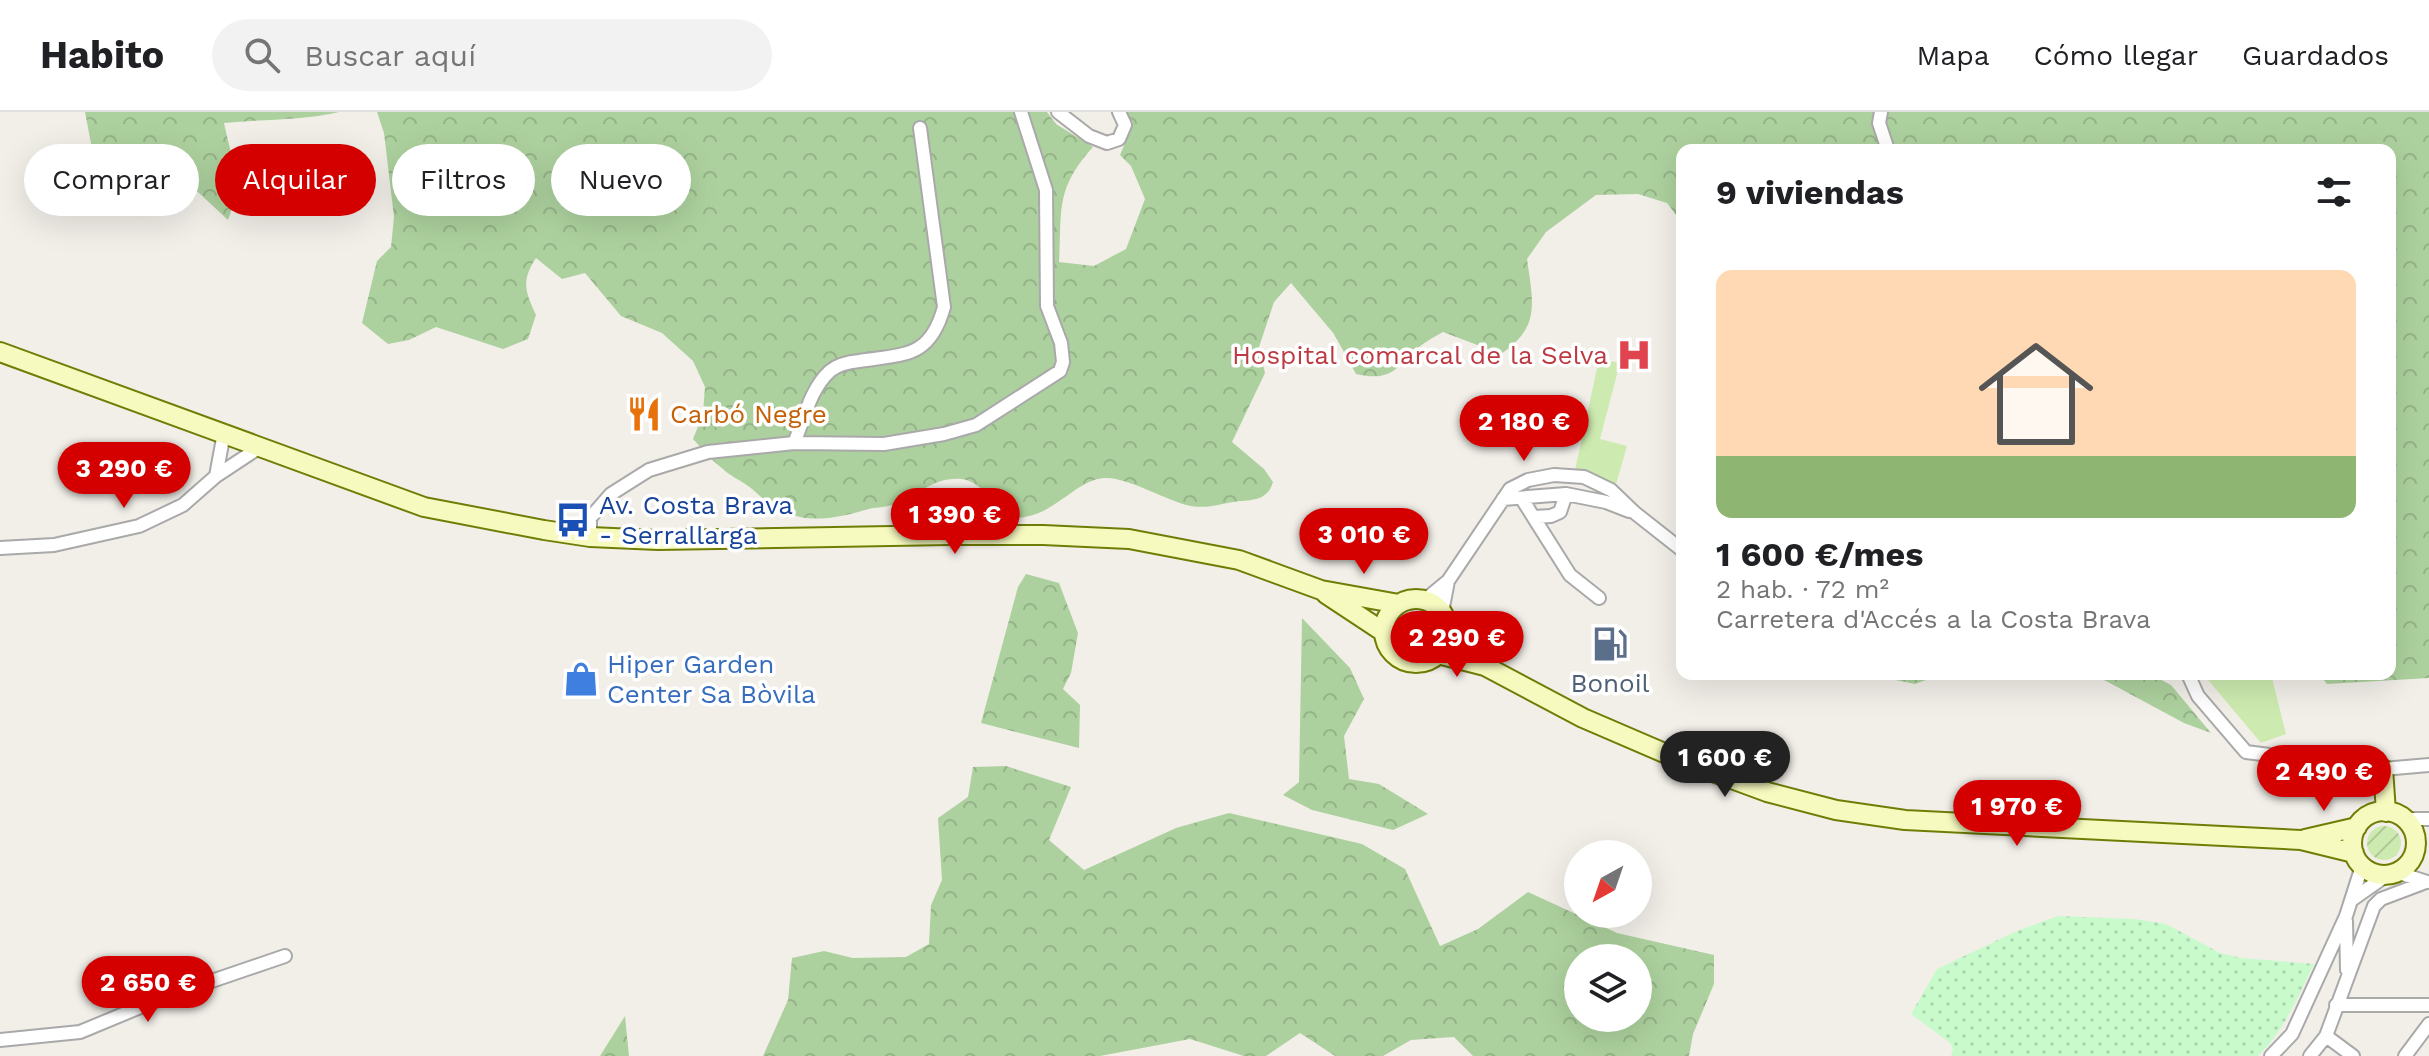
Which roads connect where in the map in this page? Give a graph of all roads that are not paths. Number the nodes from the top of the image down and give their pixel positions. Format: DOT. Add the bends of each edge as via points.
graph roads {
  1 [pos="1021,112"];
  2 [pos="1058,112"];
  3 [pos="1119,112"];
  4 [pos="1881,112"];
  5 [pos="920,128"];
  6 [pos="1886,144"];
  7 [pos="0,352"];
  8 [pos="224,433"];
  9 [pos="794,443"];
  10 [pos="260,447"];
  11 [pos="216,476"];
  12 [pos="1528,480"];
  13 [pos="1566,494"];
  14 [pos="1503,499"];
  15 [pos="1522,499"];
  16 [pos="1635,513"];
  17 [pos="1534,517"];
  18 [pos="590,537"];
  19 [pos="1676,545"];
  20 [pos="0,548"];
  21 [pos="1448,581"];
  22 [pos="1321,590"];
  23 [pos="1599,598"];
  24 [pos="1425,600"];
  25 [pos="1399,604"];
  26 [pos="1442,612"];
  27 [pos="1448,632"];
  28 [pos="1385,633"];
  29 [pos="1438,654"];
  30 [pos="1485,666"];
  31 [pos="2191,680"];
  32 [pos="2429,765"];
  33 [pos="2383,769"];
  34 [pos="2386,812"];
  35 [pos="2429,819"];
  36 [pos="2357,827"];
  37 [pos="2416,830"];
  38 [pos="2301,840"];
  39 [pos="2429,855"];
  40 [pos="2358,860"];
  41 [pos="2397,871"];
  42 [pos="2428,882"];
  43 [pos="2353,899"];
  44 [pos="2346,916"];
  45 [pos="285,956"];
  46 [pos="2347,978"];
  47 [pos="2336,1005"];
  48 [pos="2429,1005"];
  49 [pos="2429,1024"];
  50 [pos="2326,1036"];
  51 [pos="0,1040"];
  52 [pos="2271,1056"];
  53 [pos="2310,1056"];
  54 [pos="2353,1056"];
  55 [pos="2405,1056"];
  1 -- 9 [label="street" via="1046,190 1047,306 1061,343 1060,371 976,425 944,434 884,444"];
  2 -- 3 [label="street" via="1107,143 1119,139 1125,125"];
  4 -- 6 [label="street"];
  5 -- 9 [label="street" via="944,307 938,327 926,345 831,370 815,390"];
  7 -- 8 [label="main road"];
  8 -- 10 [label="main road"];
  8 -- 11 [label="street"];
  9 -- 18 [label="street" via="708,452 649,470 611,494 590,518"];
  10 -- 11 [label="street"];
  10 -- 18 [label="main road" via="424,507"];
  11 -- 20 [label="street" via="183,505 139,526 54,545"];
  12 -- 14 [label="street"];
  12 -- 15 [label="street"];
  12 -- 16 [label="street" via="1584,477 1611,490"];
  13 -- 15 [label="street"];
  13 -- 16 [label="street"];
  13 -- 17 [label="street" via="1560,512"];
  14 -- 15 [label="street"];
  14 -- 21 [label="street"];
  15 -- 17 [label="street"];
  16 -- 19 [label="street"];
  17 -- 23 [label="street" via="1570,575"];
  18 -- 22 [label="main road" via="1129,539 1239,560"];
  21 -- 24 [label="street"];
  21 -- 26 [label="street"];
  22 -- 25 [label="main road"];
  22 -- 28 [label="main road"];
  24 -- 25 [label="main road"];
  24 -- 26 [label="main road"];
  25 -- 28 [label="main road" via="1389,615"];
  26 -- 27 [label="main road"];
  27 -- 29 [label="main road"];
  27 -- 30 [label="main road"];
  28 -- 29 [label="main road" via="1391,649 1404,660 1420,662"];
  29 -- 30 [label="main road"];
  30 -- 38 [label="main road" via="1583,718 1683,761 1836,810 1905,820"];
  31 -- 33 [label="street" via="2246,752"];
  32 -- 33 [label="street"];
  33 -- 34 [label="main road"];
  34 -- 36 [label="main road" via="2370,815"];
  34 -- 37 [label="main road"];
  35 -- 37 [label="street"];
  36 -- 38 [label="main road"];
  36 -- 40 [label="main road" via="2352,840"];
  37 -- 41 [label="main road" via="2415,848"];
  38 -- 40 [label="main road"];
  39 -- 41 [label="main road"];
  40 -- 41 [label="main road" via="2376,874"];
  40 -- 43 [label="street"];
  41 -- 42 [label="street"];
  41 -- 43 [label="street"];
  42 -- 46 [label="street" via="2374,906"];
  43 -- 44 [label="street"];
  44 -- 46 [label="street"];
  44 -- 52 [label="street" via="2292,1034"];
  45 -- 51 [label="street" via="80,1032"];
  46 -- 47 [label="street"];
  47 -- 48 [label="street"];
  47 -- 50 [label="street"];
  49 -- 55 [label="street"];
  50 -- 53 [label="street"];
  50 -- 54 [label="street"];
}
